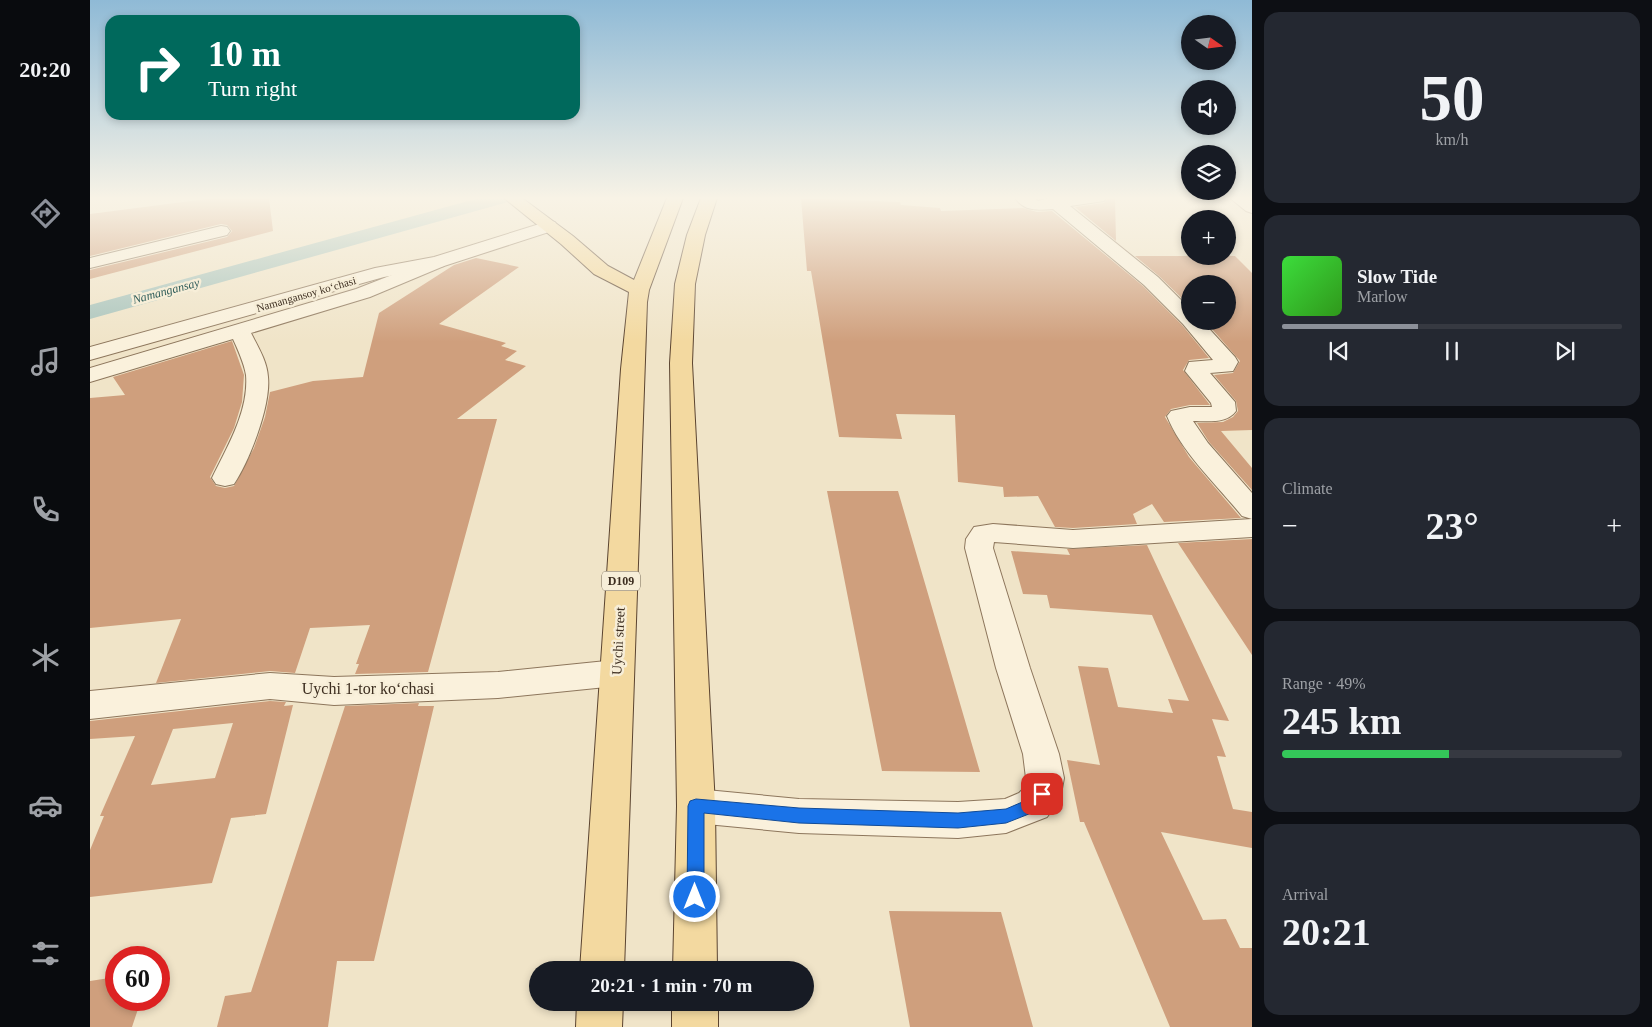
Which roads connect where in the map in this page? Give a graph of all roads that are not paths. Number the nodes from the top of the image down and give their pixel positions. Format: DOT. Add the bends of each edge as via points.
graph roads {
  1 [pos="160,246"];
  2 [pos="483,246"];
  3 [pos="573,246"];
  4 [pos="656,246"];
  5 [pos="694,246"];
  6 [pos="1108,246"];
  7 [pos="438,262"];
  8 [pos="90,263"];
  9 [pos="638,290"];
  10 [pos="1181,310"];
  11 [pos="239,329"];
  12 [pos="1200,330"];
  13 [pos="90,354"];
  14 [pos="90,375"];
  15 [pos="225,478"];
  16 [pos="1252,510"];
  17 [pos="1252,528"];
  18 [pos="616,674"];
  19 [pos="90,705"];
  20 [pos="696,806"];
  21 [pos="602,961"];
  22 [pos="695,961"];
  23 [pos="600,1011"];
  24 [pos="695,1011"];
  25 [pos="599,1027"];
  26 [pos="695,1027"];
  1 -- 8 [label="street"];
  2 -- 7 [label="street, Namangansoy koʻchasi"];
  3 -- 9 [label="main road" via="601,270"];
  4 -- 9 [label="main road, Uychi street / D109"];
  5 -- 20 [label="main road" via="685,284 681,363"];
  6 -- 10 [label="street"];
  7 -- 11 [label="street" via="364,293"];
  7 -- 13 [label="street, Namangansoy koʻchasi" via="382,272"];
  9 -- 18 [label="main road, Uychi street / D109"];
  11 -- 14 [label="street"];
  11 -- 15 [label="street" via="257,374 257,384 246,432"];
  12 -- 16 [label="street" via="1227,362 1225,366 1197,367 1196,371 1223,402 1224,412 1184,414 1179,416 1180,420"];
  17 -- 20 [label="street" via="1074,539 993,533 980,538 979,548 1012,668 1041,754 1045,778 1042,794 1033,805 1006,816 958,820 799,816"];
  18 -- 19 [label="street, Uychi 1-tor koʻchasi" via="498,685 334,691 270,686"];
  18 -- 21 [label="main road, Uychi street / D109"];
  20 -- 22 [label="main road"];
  23 -- 25 [label="main road"];
  24 -- 26 [label="main road"];
}
